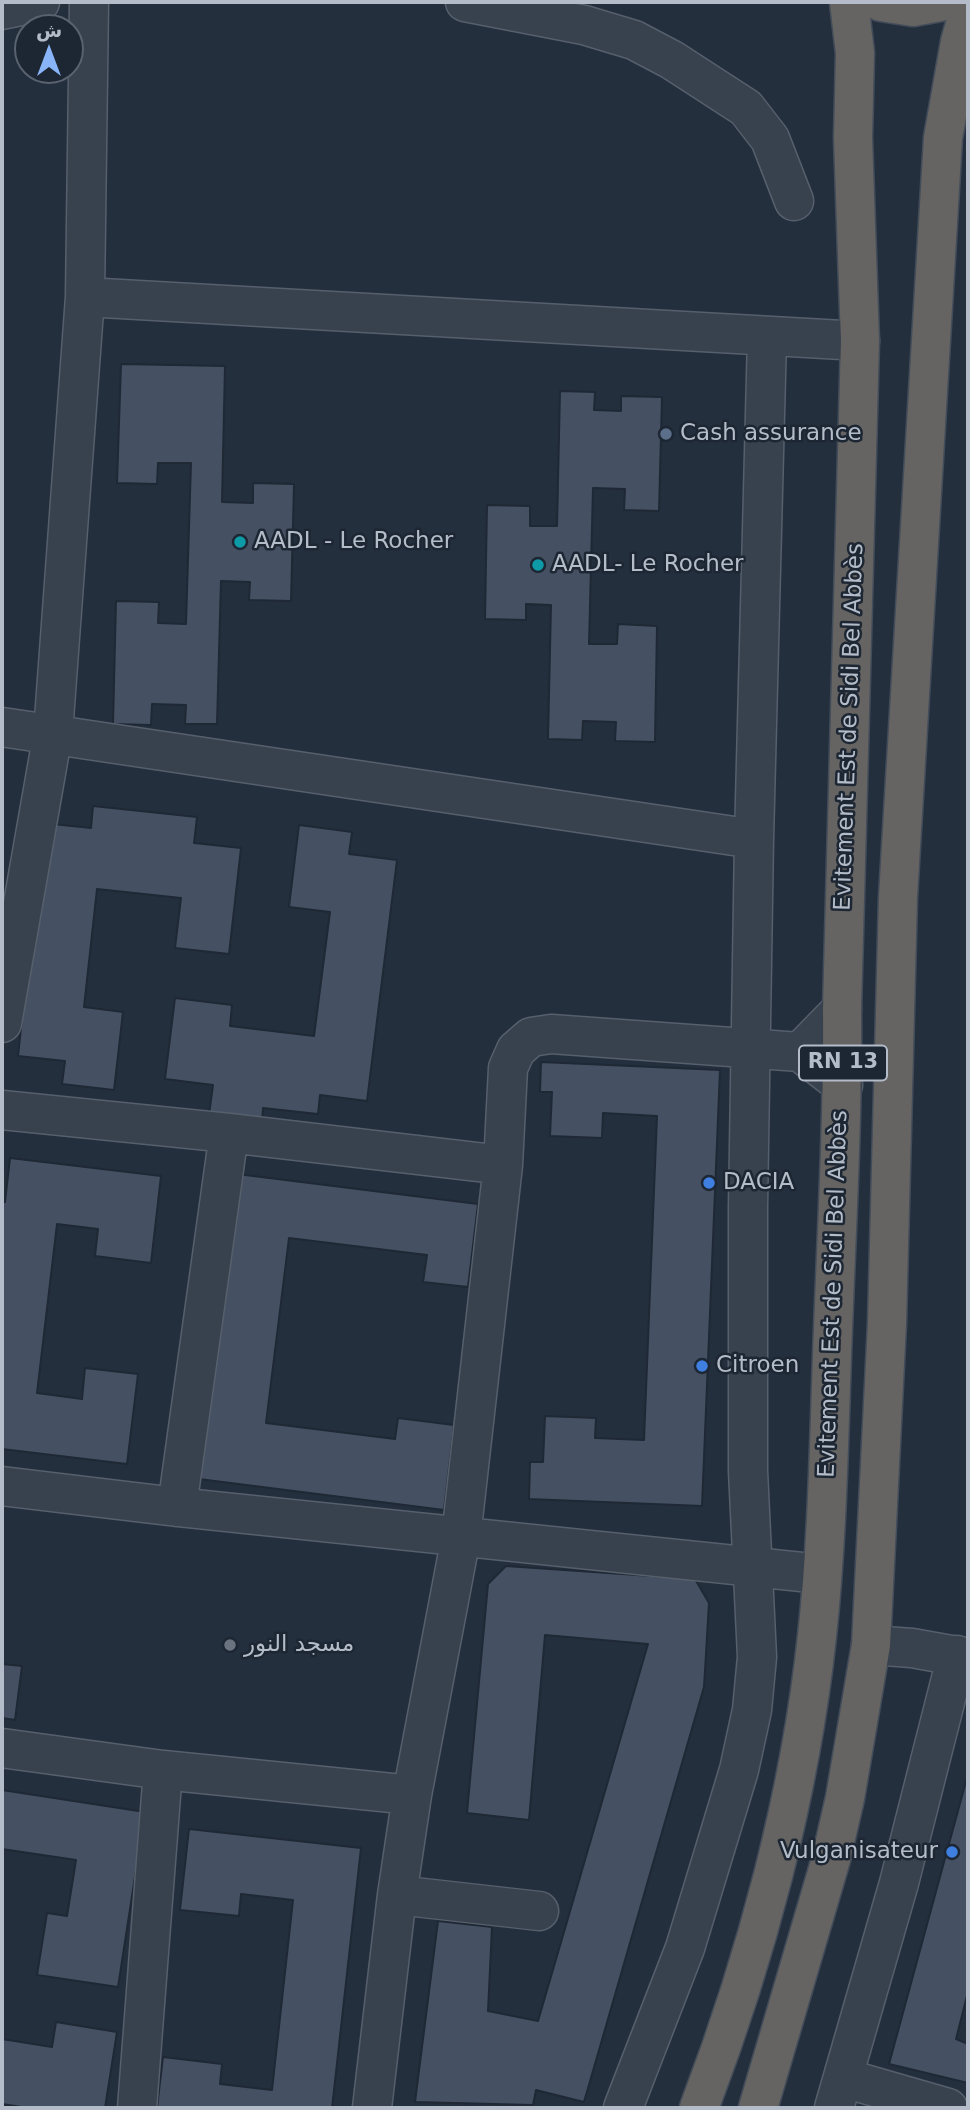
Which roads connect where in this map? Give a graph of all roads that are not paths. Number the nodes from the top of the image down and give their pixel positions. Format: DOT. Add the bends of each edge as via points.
graph roads {
  1 [pos="40,2"];
  2 [pos="89,2"];
  3 [pos="465,2"];
  4 [pos="849,2"];
  5 [pos="881,2"];
  6 [pos="940,2"];
  7 [pos="2,10"];
  8 [pos="968,14"];
  9 [pos="794,201"];
  10 [pos="85,297"];
  11 [pos="767,337"];
  12 [pos="860,341"];
  13 [pos="2,727"];
  14 [pos="53,733"];
  15 [pos="754,839"];
  16 [pos="842,1009"];
  17 [pos="2,1023"];
  18 [pos="750,1050"];
  19 [pos="800,1052"];
  20 [pos="843,1085"];
  21 [pos="2,1110"];
  22 [pos="229,1133"];
  23 [pos="503,1166"];
  24 [pos="2,1486"];
  25 [pos="177,1507"];
  26 [pos="461,1537"];
  27 [pos="752,1567"];
  28 [pos="821,1574"];
  29 [pos="871,1645"];
  30 [pos="963,1657"];
  31 [pos="2,1748"];
  32 [pos="163,1770"];
  33 [pos="412,1795"];
  34 [pos="397,1895"];
  35 [pos="539,1911"];
  36 [pos="839,2093"];
  37 [pos="137,2108"];
  38 [pos="372,2108"];
  39 [pos="623,2108"];
  40 [pos="699,2108"];
  41 [pos="758,2108"];
  42 [pos="948,2108"];
  1 -- 7 [label="street"];
  2 -- 10 [label="street"];
  3 -- 9 [label="street" via="584,25 634,40 672,60 746,108 770,139"];
  4 -- 12 [label="highway, Evitement Est de Sidi Bel Abbès / RN 13" via="855,53"];
  5 -- 6 [label="highway" via="913,7"];
  8 -- 29 [label="highway, RN 13" via="943,138 898,897 887,1323"];
  10 -- 11 [label="street"];
  10 -- 14 [label="street"];
  11 -- 12 [label="street"];
  11 -- 15 [label="street"];
  12 -- 16 [label="highway, Evitement Est de Sidi Bel Abbès / RN 13"];
  13 -- 14 [label="street"];
  14 -- 15 [label="street"];
  14 -- 17 [label="street"];
  15 -- 18 [label="street"];
  16 -- 19 [label="street"];
  16 -- 20 [label="highway, Evitement Est de Sidi Bel Abbès / RN 13"];
  18 -- 19 [label="street"];
  18 -- 23 [label="street" via="551,1034 531,1037 516,1050 508,1068"];
  18 -- 27 [label="street" via="748,1443"];
  19 -- 20 [label="street"];
  20 -- 28 [label="highway, Evitement Est de Sidi Bel Abbès / RN 13"];
  21 -- 22 [label="street"];
  22 -- 23 [label="street"];
  22 -- 25 [label="street"];
  23 -- 26 [label="street"];
  24 -- 25 [label="street"];
  25 -- 26 [label="street"];
  26 -- 27 [label="street"];
  26 -- 33 [label="street"];
  27 -- 28 [label="street"];
  27 -- 39 [label="street" via="757,1657 739,1770 685,1948"];
  28 -- 40 [label="highway, Evitement Est de Sidi Bel Abbès / RN 13" via="813,1664 789,1801 762,1913"];
  29 -- 30 [label="street"];
  29 -- 41 [label="highway, RN 13" via="831,1859"];
  30 -- 36 [label="street"];
  31 -- 32 [label="street"];
  32 -- 33 [label="street"];
  32 -- 37 [label="street"];
  33 -- 34 [label="street"];
  34 -- 35 [label="street"];
  34 -- 38 [label="street"];
  36 -- 42 [label="street"];
}
